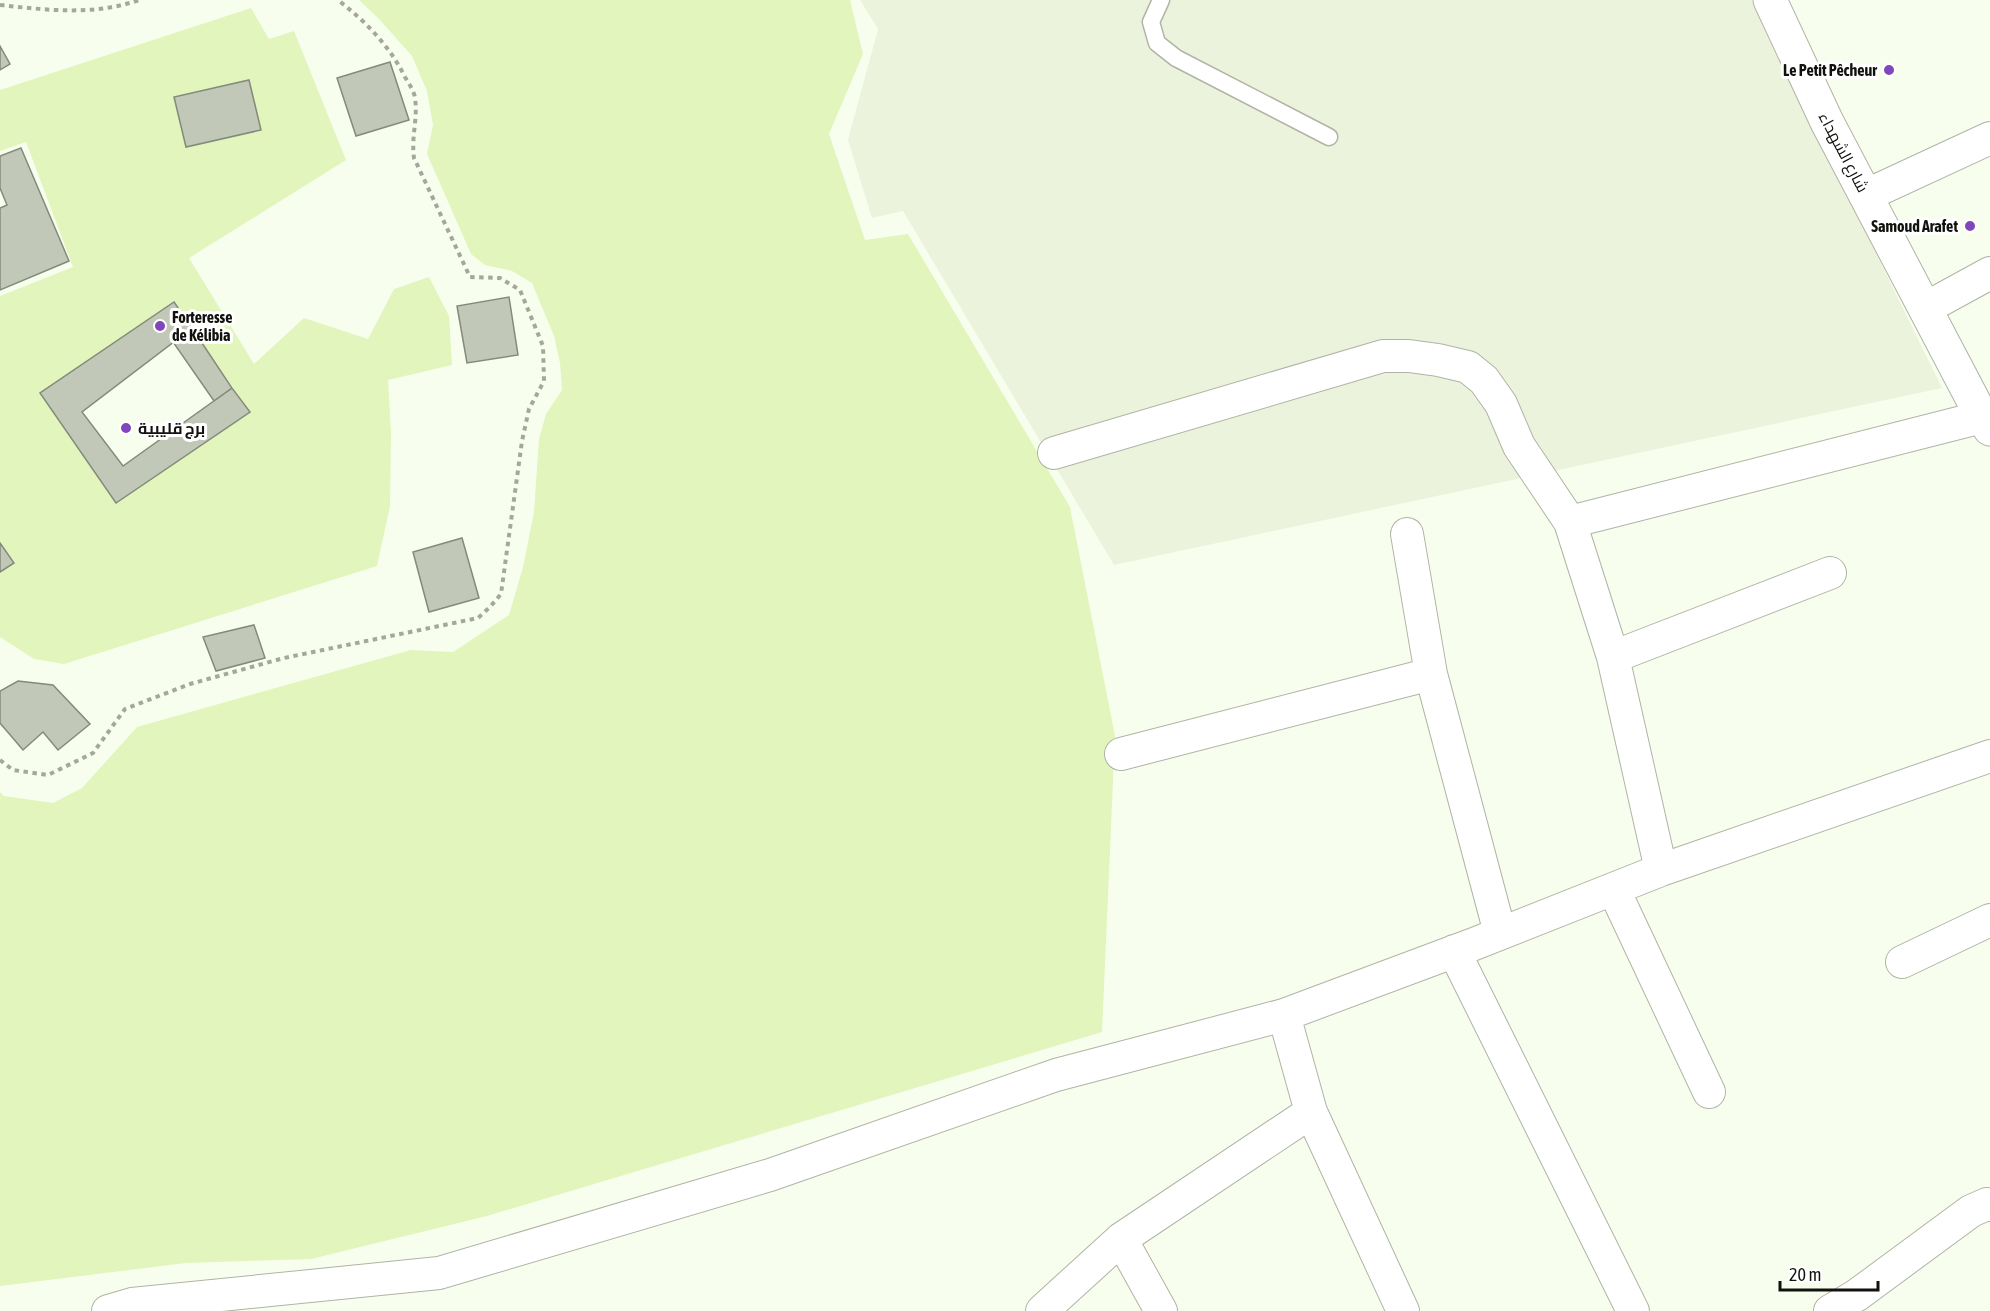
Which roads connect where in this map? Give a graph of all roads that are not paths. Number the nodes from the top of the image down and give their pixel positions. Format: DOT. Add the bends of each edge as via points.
graph roads {
  1 [pos="1161,0"];
  2 [pos="1771,0"];
  3 [pos="1329,137"];
  4 [pos="1990,138"];
  5 [pos="1867,195"];
  6 [pos="1990,273"];
  7 [pos="1926,308"];
  8 [pos="1986,423"];
  9 [pos="1054,453"];
  10 [pos="1570,522"];
  11 [pos="1407,534"];
  12 [pos="1830,573"];
  13 [pos="1613,657"];
  14 [pos="1431,674"];
  15 [pos="1121,754"];
  16 [pos="1990,756"];
  17 [pos="1661,870"];
  18 [pos="1614,890"];
  19 [pos="1990,920"];
  20 [pos="1500,933"];
  21 [pos="1454,951"];
  22 [pos="1902,962"];
  23 [pos="1284,1015"];
  24 [pos="1709,1092"];
  25 [pos="1311,1113"];
  26 [pos="1990,1205"];
  27 [pos="1121,1239"];
  28 [pos="320,1286"];
  29 [pos="1862,1303"];
  30 [pos="108,1311"];
  31 [pos="258,1311"];
  32 [pos="1042,1311"];
  33 [pos="1161,1311"];
  34 [pos="1403,1311"];
  35 [pos="1633,1311"];
  36 [pos="1830,1311"];
  1 -- 3 [label="lane" via="1151,22 1157,43 1176,58"];
  2 -- 5 [label="street, شارع الشهداء" via="1827,122"];
  4 -- 5 [label="street"];
  5 -- 7 [label="street, شارع الشهداء"];
  6 -- 7 [label="street"];
  7 -- 8 [label="street, شارع الشهداء"];
  8 -- 10 [label="street"];
  9 -- 10 [label="street" via="1383,356 1409,356 1468,367 1484,380 1501,404 1519,446"];
  10 -- 13 [label="street"];
  11 -- 14 [label="street"];
  12 -- 13 [label="street"];
  13 -- 17 [label="street"];
  14 -- 15 [label="street"];
  14 -- 20 [label="street"];
  16 -- 17 [label="street"];
  17 -- 18 [label="street"];
  18 -- 20 [label="street"];
  18 -- 24 [label="street"];
  19 -- 22 [label="street"];
  20 -- 21 [label="street"];
  21 -- 23 [label="street"];
  21 -- 35 [label="street"];
  23 -- 25 [label="street"];
  23 -- 28 [label="street" via="1056,1075 770,1175 439,1273"];
  25 -- 27 [label="street"];
  25 -- 34 [label="street"];
  26 -- 29 [label="street" via="1971,1211"];
  27 -- 32 [label="street"];
  27 -- 33 [label="street"];
  28 -- 30 [label="street" via="132,1304"];
  28 -- 31 [label="street"];
  29 -- 36 [label="street"];
}
